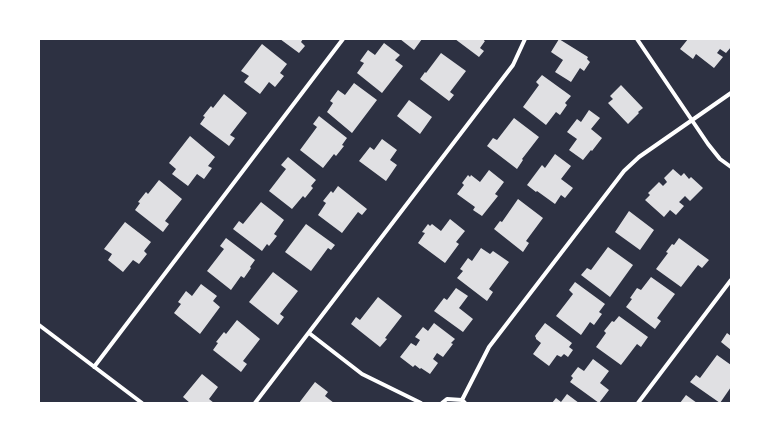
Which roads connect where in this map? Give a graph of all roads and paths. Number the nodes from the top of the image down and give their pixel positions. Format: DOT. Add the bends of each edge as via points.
graph roads {
  1 [pos="343,39"];
  2 [pos="525,39"];
  3 [pos="637,39"];
  4 [pos="731,94"];
  5 [pos="692,120"];
  6 [pos="731,167"];
  7 [pos="731,280"];
  8 [pos="39,324"];
  9 [pos="309,333"];
  10 [pos="94,367"];
  11 [pos="464,402"];
  12 [pos="142,403"];
  13 [pos="255,403"];
  14 [pos="422,403"];
  15 [pos="442,403"];
  16 [pos="638,403"];
  1 -- 10 [label="street"];
  2 -- 9 [label="street" via="513,65"];
  3 -- 5 [label="street"];
  4 -- 5 [label="street"];
  5 -- 6 [label="street" via="720,159"];
  5 -- 11 [label="street" via="638,157 624,171 490,347"];
  7 -- 16 [label="street"];
  8 -- 10 [label="street"];
  9 -- 13 [label="street"];
  9 -- 14 [label="street" via="362,374"];
  10 -- 12 [label="street"];
  11 -- 15 [label="street" via="447,399"];
}
